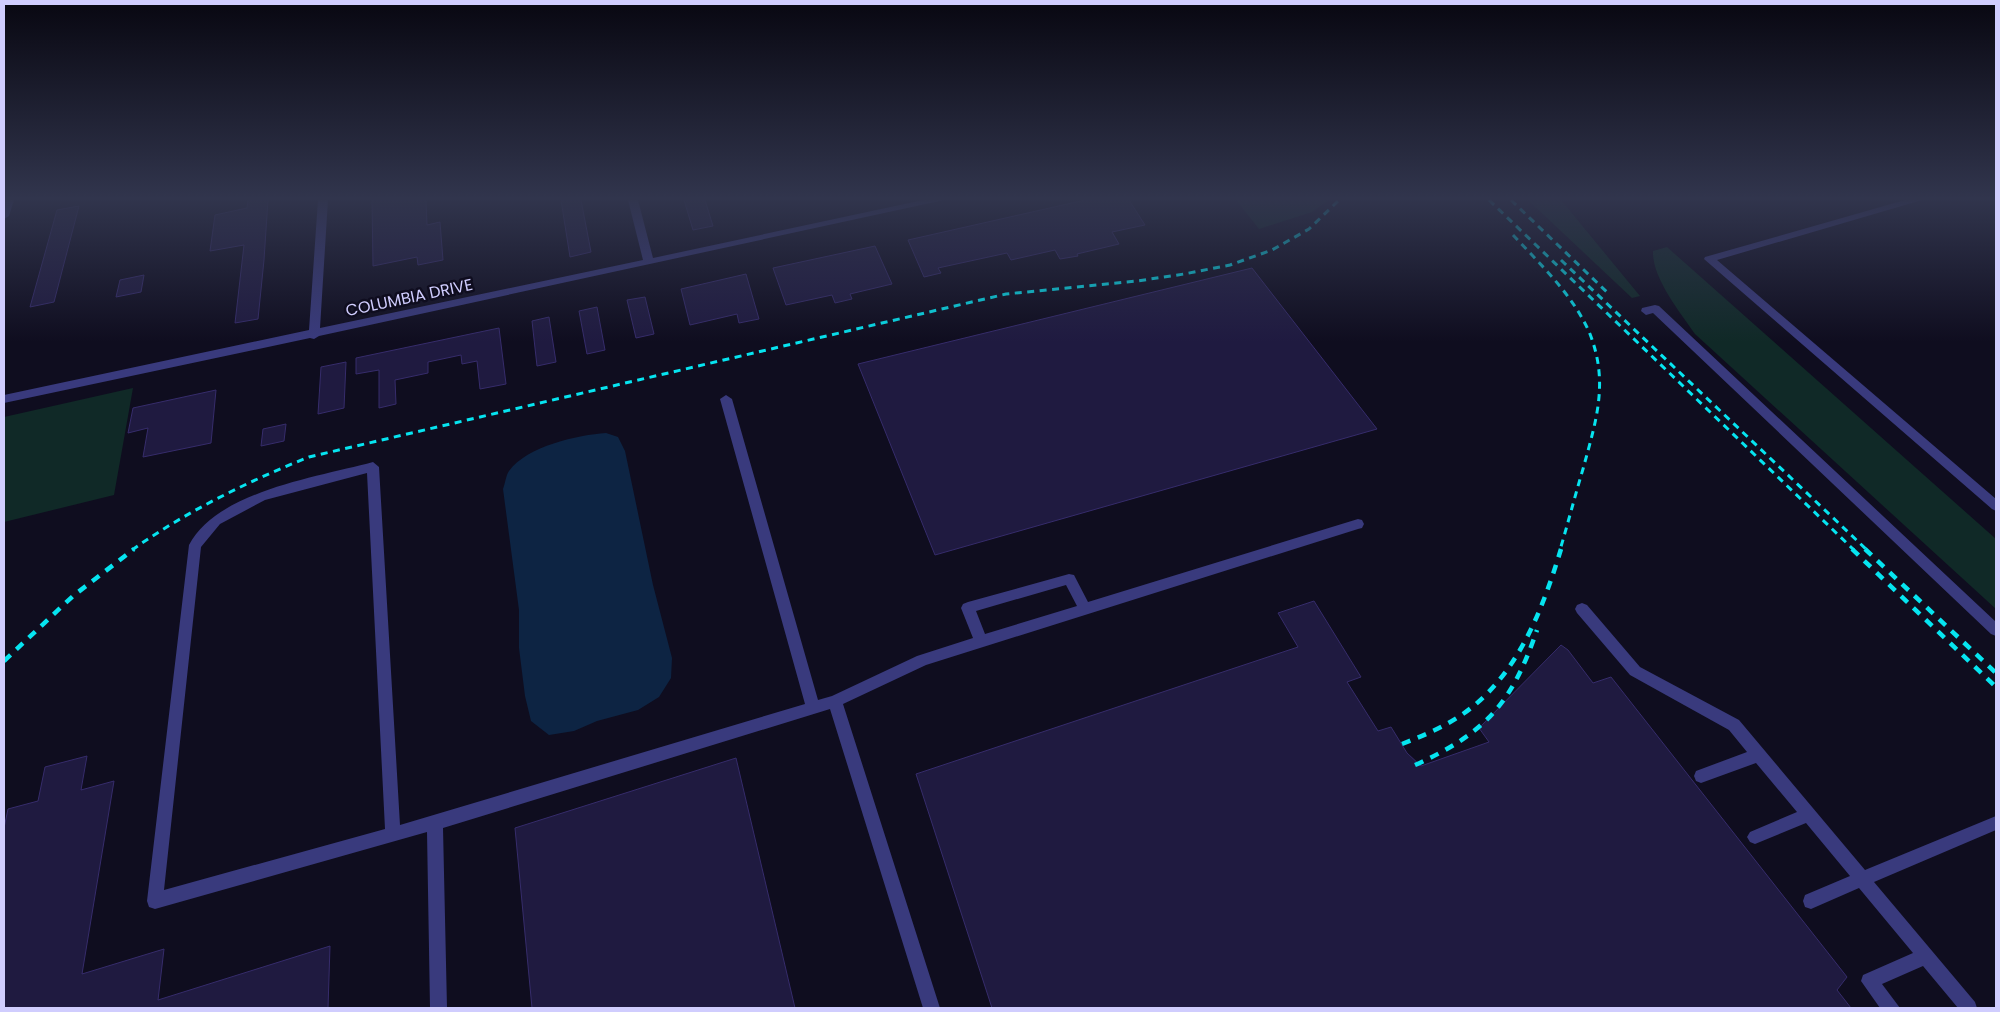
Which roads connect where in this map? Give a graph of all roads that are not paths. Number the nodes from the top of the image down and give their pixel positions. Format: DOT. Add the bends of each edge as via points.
graph roads {
  1 [pos="320,247"];
  2 [pos="645,247"];
  3 [pos="718,247"];
  4 [pos="1748,247"];
  5 [pos="649,262"];
  6 [pos="1646,311"];
  7 [pos="314,335"];
  8 [pos="4,399"];
  9 [pos="726,399"];
  10 [pos="1996,506"];
  11 [pos="1358,524"];
  12 [pos="1086,609"];
  13 [pos="1582,609"];
  14 [pos="1996,630"];
  15 [pos="981,641"];
  16 [pos="835,701"];
  17 [pos="814,708"];
  18 [pos="1758,755"];
  19 [pos="1701,776"];
  20 [pos="1808,815"];
  21 [pos="435,823"];
  22 [pos="1996,823"];
  23 [pos="394,835"];
  24 [pos="1755,837"];
  25 [pos="1862,879"];
  26 [pos="1812,901"];
  27 [pos="1926,956"];
  28 [pos="439,1008"];
  29 [pos="932,1008"];
  30 [pos="1891,1008"];
  31 [pos="1969,1008"];
  1 -- 7 [label="street"];
  2 -- 5 [label="street"];
  3 -- 5 [label="street, COLUMBIA DRIVE"];
  4 -- 10 [label="street" via="1709,258"];
  5 -- 7 [label="street, COLUMBIA DRIVE"];
  6 -- 14 [label="street" via="1654,309"];
  7 -- 8 [label="street, COLUMBIA DRIVE"];
  9 -- 17 [label="street"];
  11 -- 12 [label="street"];
  12 -- 15 [label="street"];
  12 -- 15 [label="street" via="1069,579 968,608"];
  13 -- 18 [label="street" via="1635,670 1734,726"];
  15 -- 16 [label="street" via="922,660"];
  16 -- 17 [label="street"];
  16 -- 29 [label="street"];
  17 -- 21 [label="street"];
  18 -- 19 [label="street"];
  18 -- 20 [label="street"];
  20 -- 24 [label="street"];
  20 -- 25 [label="street"];
  21 -- 23 [label="street"];
  21 -- 28 [label="street"];
  22 -- 25 [label="street"];
  23 -- 23 [label="street" via="155,901 195,545 216,520 262,496 373,467"];
  25 -- 26 [label="street"];
  25 -- 27 [label="street"];
  27 -- 30 [label="street" via="1869,981"];
  27 -- 31 [label="street"];
}
